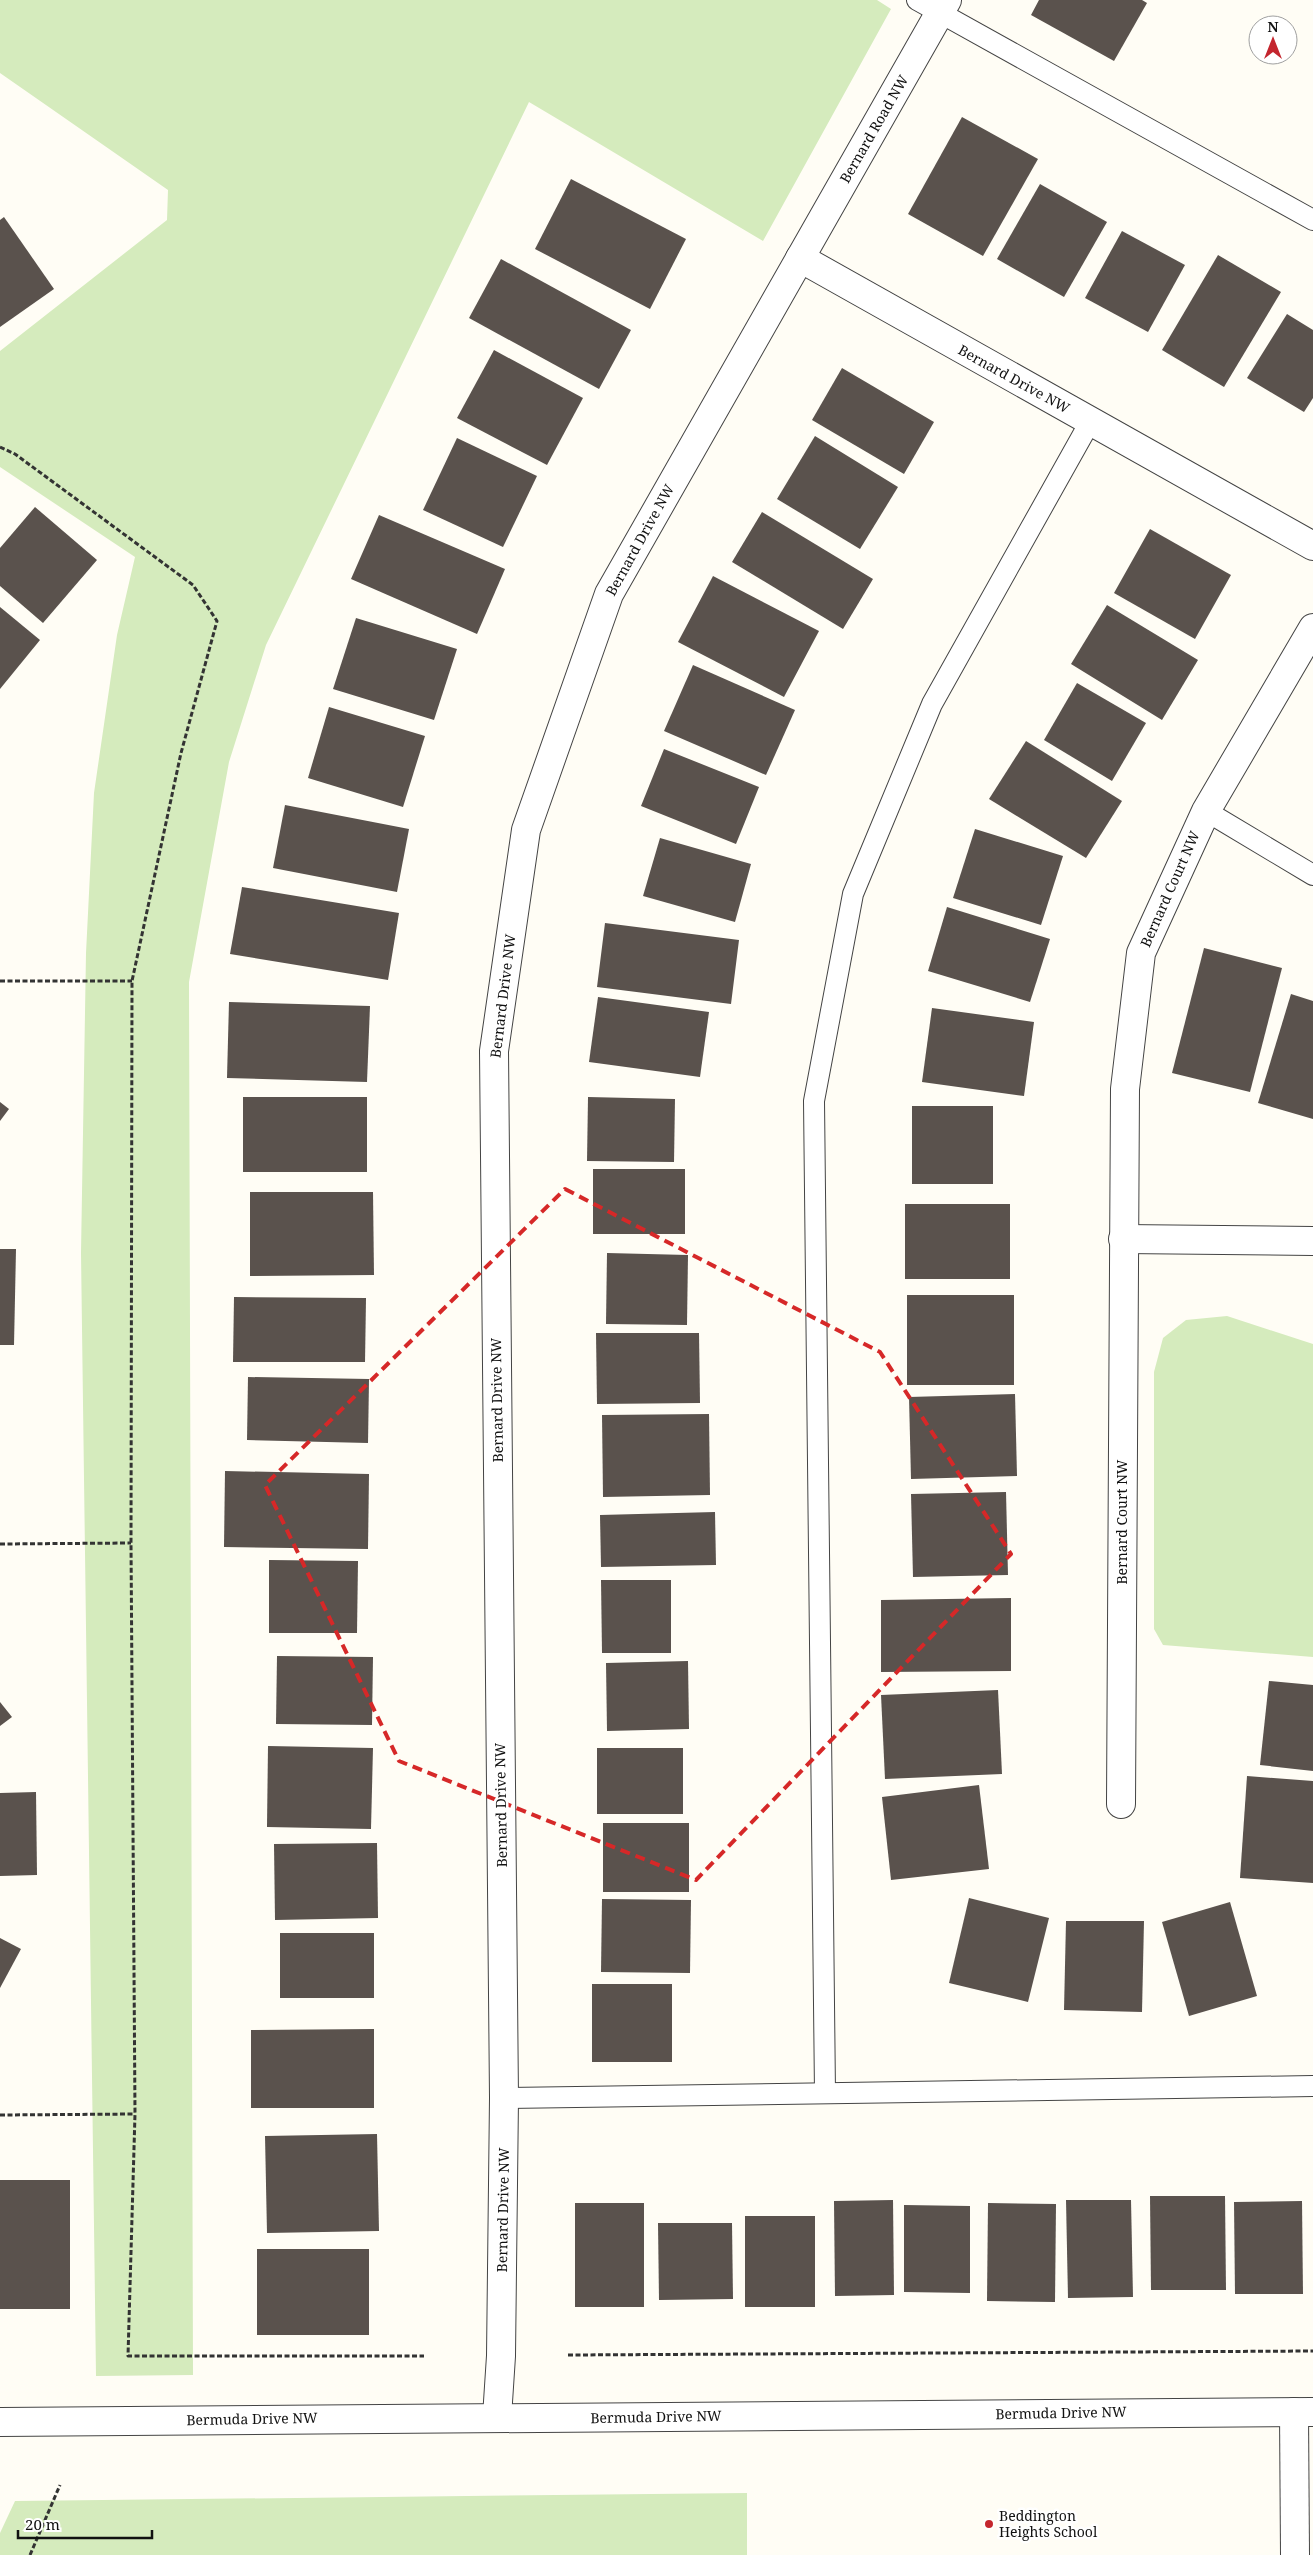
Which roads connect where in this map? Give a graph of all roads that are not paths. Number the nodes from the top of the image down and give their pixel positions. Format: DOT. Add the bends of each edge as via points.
graph roads {
  1 [pos="934,5"];
  2 [pos="1313,220"];
  3 [pos="800,258"];
  4 [pos="1090,422"];
  5 [pos="1313,546"];
  6 [pos="1313,628"];
  7 [pos="1206,811"];
  8 [pos="1313,875"];
  9 [pos="1123,1239"];
  10 [pos="1313,1241"];
  11 [pos="1121,1804"];
  12 [pos="1313,2086"];
  13 [pos="825,2093"];
  14 [pos="504,2098"];
  15 [pos="1303,2412"];
  16 [pos="497,2417"];
  17 [pos="0,2422"];
  18 [pos="1295,2555"];
  1 -- 2 [label="lane"];
  1 -- 3 [label="street, Bernard Road NW"];
  3 -- 4 [label="street, Bernard Drive NW"];
  3 -- 14 [label="street, Bernard Drive NW" via="609,594 526,830 494,1051"];
  4 -- 5 [label="street, Bernard Drive NW"];
  4 -- 13 [label="lane" via="932,704 853,894 814,1101"];
  6 -- 7 [label="street, Bernard Court NW"];
  7 -- 8 [label="lane"];
  7 -- 9 [label="street, Bernard Court NW" via="1141,954 1125,1089"];
  9 -- 10 [label="street"];
  9 -- 11 [label="street, Bernard Court NW"];
  12 -- 13 [label="lane"];
  13 -- 14 [label="lane"];
  14 -- 16 [label="street, Bernard Drive NW" via="501,2356"];
  15 -- 16 [label="street, Bermuda Drive NW"];
  15 -- 18 [label="street"];
  16 -- 17 [label="street, Bermuda Drive NW"];
}
